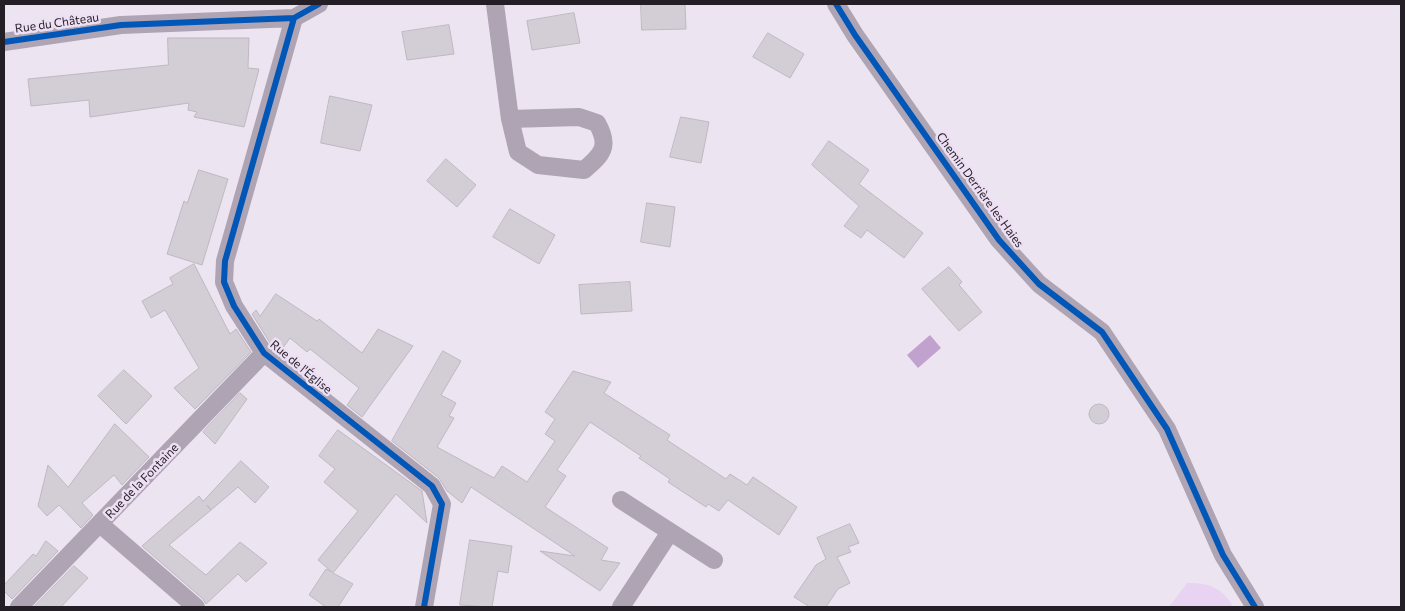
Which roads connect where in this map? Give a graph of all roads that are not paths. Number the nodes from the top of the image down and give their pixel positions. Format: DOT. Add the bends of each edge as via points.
graph roads {
  1 [pos="320,4"];
  2 [pos="495,4"];
  3 [pos="836,4"];
  4 [pos="294,18"];
  5 [pos="4,42"];
  6 [pos="510,119"];
  7 [pos="264,353"];
  8 [pos="621,500"];
  9 [pos="100,524"];
  10 [pos="670,532"];
  11 [pos="714,560"];
  12 [pos="19,607"];
  13 [pos="196,607"];
  14 [pos="424,607"];
  15 [pos="620,607"];
  16 [pos="1255,607"];
  1 -- 4 [label="street, Rue du Château"];
  2 -- 6 [label="street"];
  3 -- 16 [label="street, Chemin Derrière les Haies" via="999,240 1039,284 1102,332 1167,429 1223,555"];
  4 -- 5 [label="street, Rue du Château" via="121,25"];
  4 -- 7 [label="street, Rue de l'Église" via="225,261 224,282 234,306"];
  6 -- 6 [label="street" via="518,152 538,165 584,170 599,157 603,147 604,136 596,123 579,117"];
  7 -- 9 [label="street, Rue de la Fontaine"];
  7 -- 14 [label="street, Rue de l'Église" via="432,486 442,504"];
  8 -- 10 [label="street"];
  9 -- 12 [label="street, Rue de la Fontaine"];
  9 -- 13 [label="street"];
  10 -- 11 [label="street"];
  10 -- 15 [label="street"];
}
